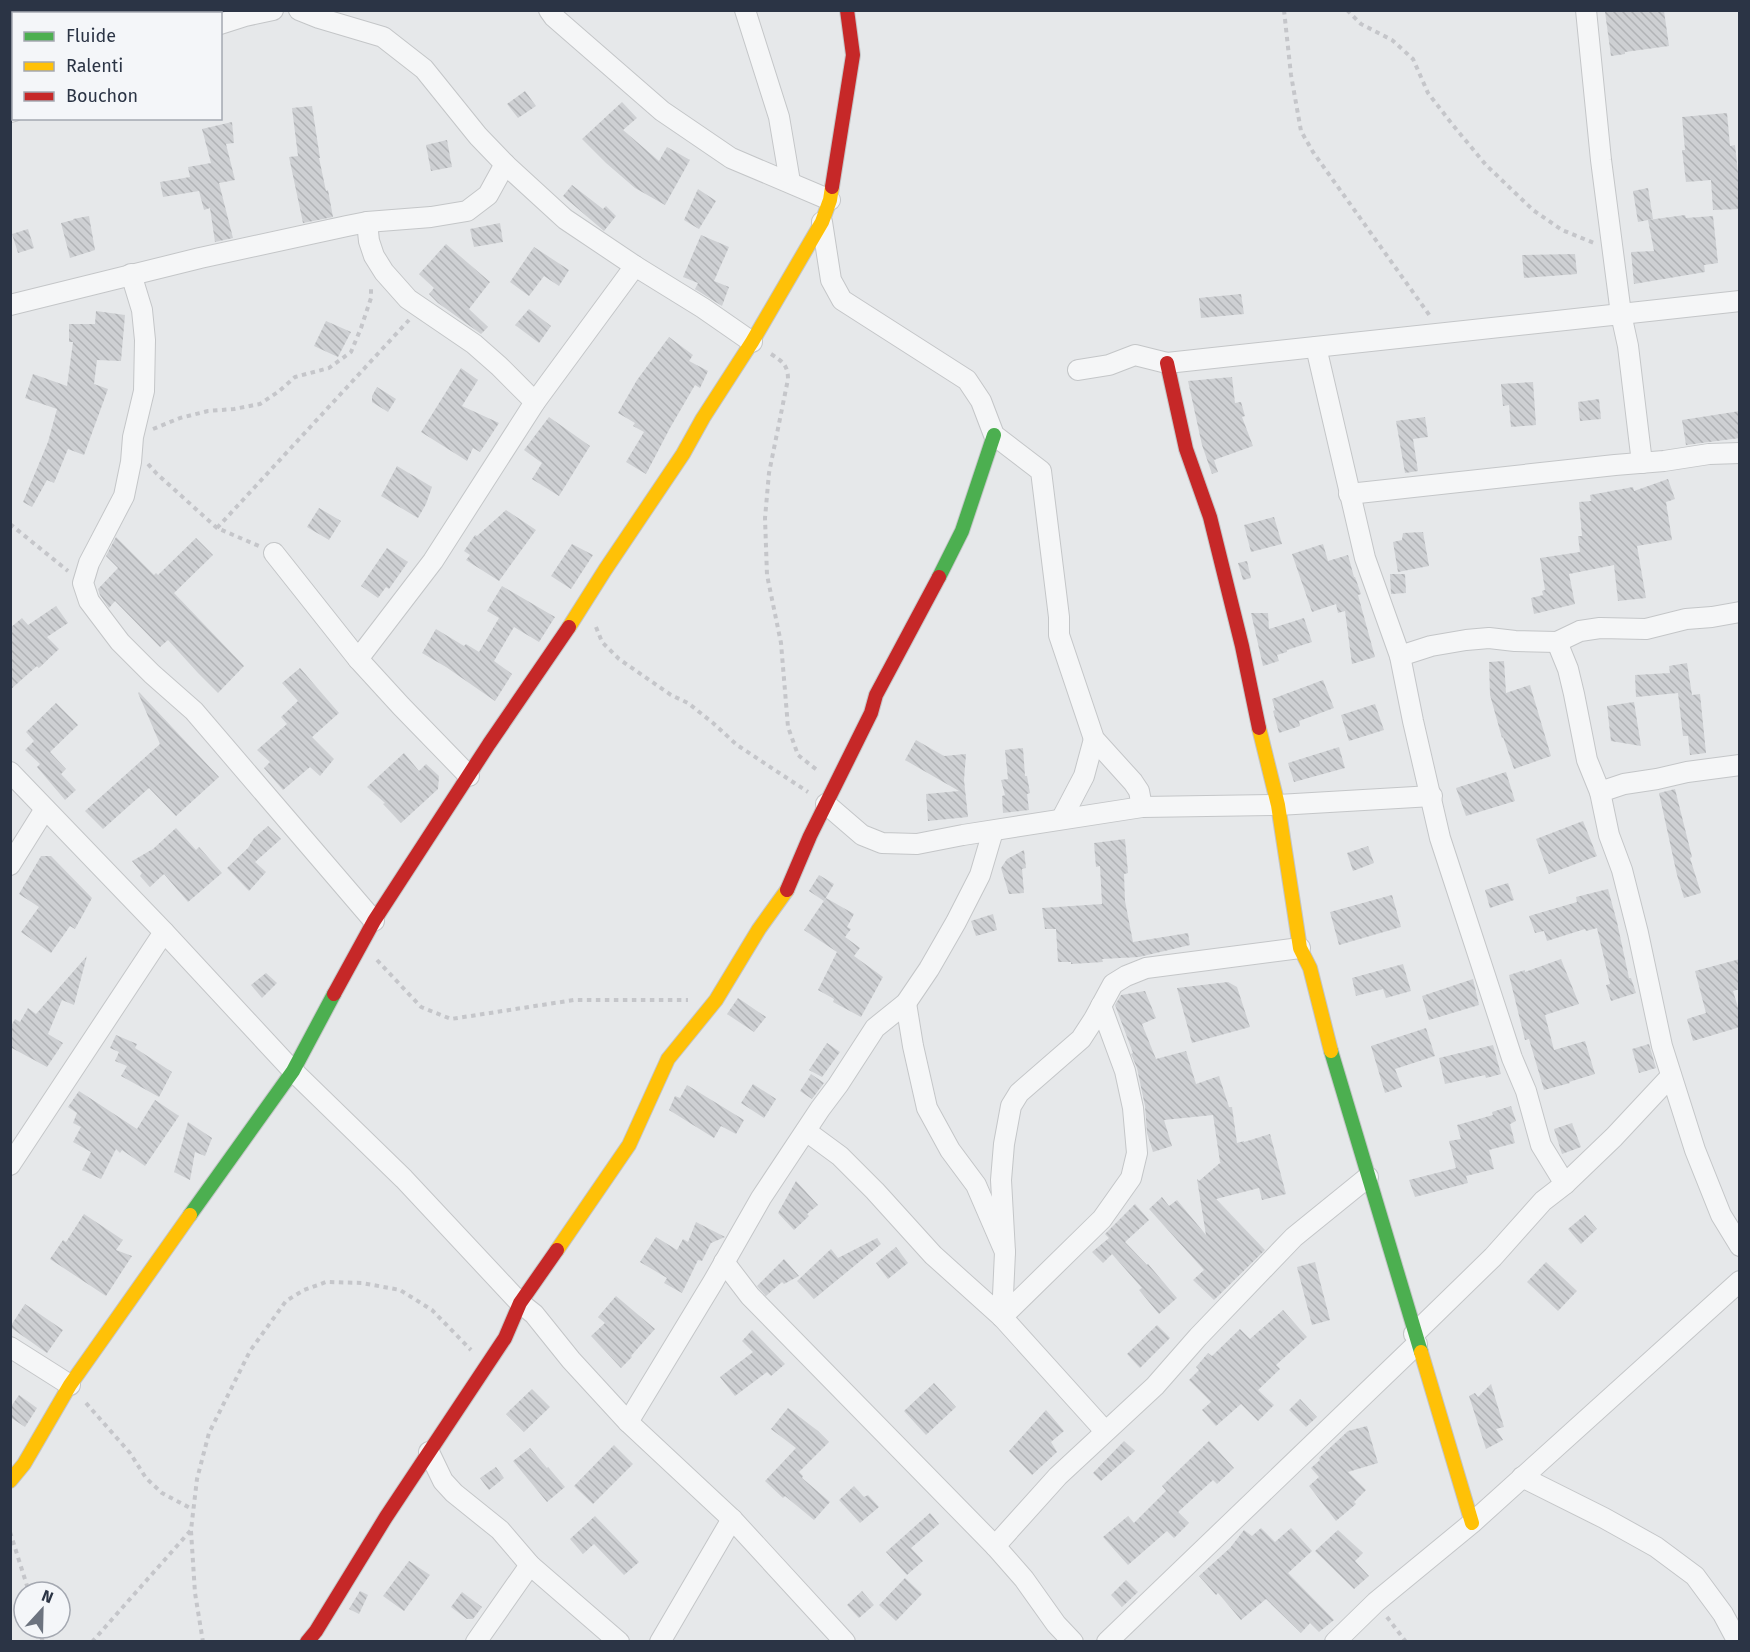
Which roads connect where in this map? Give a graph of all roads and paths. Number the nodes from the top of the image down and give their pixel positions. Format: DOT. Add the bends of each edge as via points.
graph roads {
  1 [pos="273,10"];
  2 [pos="299,10"];
  3 [pos="549,10"];
  4 [pos="745,10"];
  5 [pos="847,10"];
  6 [pos="1284,10"];
  7 [pos="1347,10"];
  8 [pos="1586,10"];
  9 [pos="244,13"];
  10 [pos="222,23"];
  11 [pos="505,164"];
  12 [pos="790,182"];
  13 [pos="830,200"];
  14 [pos="367,222"];
  15 [pos="822,222"];
  16 [pos="1612,248"];
  17 [pos="374,256"];
  18 [pos="635,266"];
  19 [pos="131,274"];
  20 [pos="1740,301"];
  21 [pos="10,305"];
  22 [pos="420,308"];
  23 [pos="1621,314"];
  24 [pos="1443,333"];
  25 [pos="752,342"];
  26 [pos="1316,347"];
  27 [pos="1167,363"];
  28 [pos="1078,370"];
  29 [pos="535,402"];
  30 [pos="994,435"];
  31 [pos="133,437"];
  32 [pos="1740,453"];
  33 [pos="1642,463"];
  34 [pos="1349,494"];
  35 [pos="10,524"];
  36 [pos="217,528"];
  37 [pos="274,553"];
  38 [pos="83,584"];
  39 [pos="592,590"];
  40 [pos="1740,612"];
  41 [pos="1557,642"];
  42 [pos="1400,657"];
  43 [pos="358,659"];
  44 [pos="1094,739"];
  45 [pos="1740,765"];
  46 [pos="10,772"];
  47 [pos="469,776"];
  48 [pos="836,784"];
  49 [pos="1600,792"];
  50 [pos="1432,796"];
  51 [pos="826,804"];
  52 [pos="1278,805"];
  53 [pos="1142,807"];
  54 [pos="45,809"];
  55 [pos="1062,818"];
  56 [pos="993,831"];
  57 [pos="10,865"];
  58 [pos="374,921"];
  59 [pos="164,932"];
  60 [pos="360,947"];
  61 [pos="1300,948"];
  62 [pos="716,1000"];
  63 [pos="906,1003"];
  64 [pos="1101,1006"];
  65 [pos="293,1071"];
  66 [pos="1671,1076"];
  67 [pos="806,1131"];
  68 [pos="10,1165"];
  69 [pos="1368,1177"];
  70 [pos="1565,1184"];
  71 [pos="1740,1246"];
  72 [pos="1005,1252"];
  73 [pos="724,1262"];
  74 [pos="1740,1281"];
  75 [pos="520,1303"];
  76 [pos="1002,1317"];
  77 [pos="1416,1339"];
  78 [pos="10,1347"];
  79 [pos="487,1365"];
  80 [pos="70,1385"];
  81 [pos="628,1422"];
  82 [pos="1106,1431"];
  83 [pos="429,1452"];
  84 [pos="1522,1477"];
  85 [pos="10,1481"];
  86 [pos="192,1509"];
  87 [pos="732,1519"];
  88 [pos="1472,1523"];
  89 [pos="191,1530"];
  90 [pos="10,1532"];
  91 [pos="995,1546"];
  92 [pos="530,1565"];
  93 [pos="25,1580"];
  94 [pos="1376,1602"];
  95 [pos="92,1641"];
  96 [pos="203,1641"];
  97 [pos="307,1641"];
  98 [pos="476,1641"];
  99 [pos="619,1641"];
  100 [pos="660,1641"];
  101 [pos="845,1641"];
  102 [pos="1073,1641"];
  103 [pos="1107,1641"];
  104 [pos="1335,1641"];
  105 [pos="1406,1641"];
  106 [pos="1738,1641"];
  1 -- 9 [label="street"];
  2 -- 11 [label="street" via="383,37 424,69"];
  3 -- 12 [label="street" via="662,111 731,158"];
  4 -- 12 [label="street" via="779,117"];
  5 -- 13 [label="street" via="853,55"];
  6 -- 24 [label="path" via="1301,131"];
  7 -- 16 [label="path" via="1413,59 1428,93 1446,116 1486,165 1533,210 1562,230"];
  8 -- 16 [label="street"];
  9 -- 10 [label="street"];
  11 -- 14 [label="street" via="488,195 467,211"];
  11 -- 18 [label="street" via="566,219"];
  12 -- 13 [label="street"];
  13 -- 15 [label="street"];
  14 -- 17 [label="street"];
  14 -- 19 [label="street"];
  15 -- 25 [label="street"];
  15 -- 30 [label="street" via="831,280 842,300 967,380 981,401"];
  16 -- 23 [label="street"];
  17 -- 22 [label="street" via="384,272"];
  17 -- 31 [label="path" via="370,298 351,352 329,368 295,377 260,404 199,413"];
  18 -- 25 [label="street"];
  18 -- 29 [label="street"];
  19 -- 21 [label="street"];
  19 -- 31 [label="street" via="142,310 145,348 144,391"];
  20 -- 23 [label="street"];
  22 -- 29 [label="street" via="474,344"];
  22 -- 36 [label="path"];
  23 -- 24 [label="street"];
  23 -- 33 [label="street"];
  24 -- 26 [label="street"];
  25 -- 39 [label="street"];
  25 -- 48 [label="path" via="788,369 765,518 767,575 781,642 788,727 798,755"];
  26 -- 27 [label="street"];
  26 -- 34 [label="street"];
  27 -- 28 [label="street" via="1135,355 1109,365"];
  27 -- 52 [label="street" via="1186,448 1210,517"];
  29 -- 43 [label="street" via="433,561"];
  30 -- 44 [label="street" via="1041,471 1059,635"];
  30 -- 48 [label="street" via="962,531 876,695"];
  31 -- 36 [label="path" via="141,456 157,474"];
  31 -- 38 [label="street" via="132,462 123,496 89,563"];
  32 -- 33 [label="street"];
  33 -- 34 [label="street"];
  34 -- 42 [label="street" via="1365,558"];
  35 -- 38 [label="path"];
  36 -- 37 [label="path"];
  37 -- 43 [label="street"];
  38 -- 58 [label="street" via="89,601 120,642 194,711"];
  39 -- 47 [label="street"];
  39 -- 51 [label="path" via="593,619 602,642 619,659 688,703 737,745"];
  40 -- 41 [label="street" via="1646,629 1580,631"];
  41 -- 42 [label="street" via="1489,638 1431,646"];
  41 -- 49 [label="street" via="1575,694 1587,760"];
  42 -- 50 [label="street"];
  43 -- 47 [label="street"];
  44 -- 53 [label="street" via="1133,782"];
  44 -- 55 [label="street" via="1084,776"];
  45 -- 49 [label="street" via="1624,784"];
  46 -- 54 [label="street"];
  47 -- 58 [label="street"];
  48 -- 51 [label="street"];
  49 -- 66 [label="street"];
  50 -- 52 [label="street"];
  50 -- 70 [label="street" via="1440,838 1541,1145"];
  51 -- 56 [label="street" via="862,835 882,843 918,844"];
  51 -- 62 [label="street" via="786,893"];
  52 -- 53 [label="street"];
  52 -- 61 [label="street"];
  53 -- 55 [label="street"];
  54 -- 57 [label="street"];
  54 -- 59 [label="street"];
  55 -- 56 [label="street"];
  56 -- 63 [label="street" via="980,875"];
  58 -- 60 [label="street"];
  59 -- 65 [label="street"];
  59 -- 68 [label="street"];
  60 -- 62 [label="path" via="421,1007 451,1019 574,1000"];
  60 -- 65 [label="street"];
  61 -- 64 [label="street" via="1146,969 1113,984"];
  61 -- 69 [label="street" via="1310,968"];
  62 -- 75 [label="street" via="668,1059 629,1145"];
  63 -- 67 [label="street" via="875,1028"];
  63 -- 72 [label="street" via="927,1108 950,1150 976,1185"];
  64 -- 72 [label="street" via="1081,1039 1019,1092 1011,1106 1001,1180"];
  64 -- 76 [label="street" via="1125,1071 1133,1108 1137,1153 1131,1178 1102,1219"];
  65 -- 75 [label="street" via="404,1179"];
  65 -- 80 [label="street"];
  66 -- 70 [label="street"];
  66 -- 71 [label="street" via="1714,1199"];
  67 -- 73 [label="street"];
  67 -- 76 [label="street" via="840,1156 933,1255"];
  69 -- 77 [label="street"];
  69 -- 82 [label="street" via="1294,1237 1155,1386"];
  70 -- 77 [label="street" via="1543,1201"];
  72 -- 76 [label="street"];
  73 -- 81 [label="street"];
  73 -- 91 [label="street" via="750,1296"];
  74 -- 84 [label="street"];
  75 -- 79 [label="street"];
  75 -- 81 [label="street"];
  76 -- 82 [label="street"];
  77 -- 88 [label="street"];
  77 -- 103 [label="street"];
  78 -- 80 [label="street"];
  79 -- 83 [label="street"];
  79 -- 86 [label="path" via="432,1310 400,1290 326,1282 304,1290 286,1301 273,1318 227,1394 202,1455"];
  80 -- 85 [label="street"];
  80 -- 86 [label="path" via="130,1453 146,1478 162,1493"];
  81 -- 87 [label="street"];
  82 -- 91 [label="street" via="1058,1476"];
  83 -- 92 [label="street" via="449,1487 500,1530"];
  83 -- 97 [label="street"];
  84 -- 88 [label="street"];
  84 -- 106 [label="street" via="1656,1547 1695,1576"];
  86 -- 89 [label="path"];
  87 -- 100 [label="street"];
  87 -- 101 [label="street"];
  88 -- 94 [label="street"];
  89 -- 95 [label="path"];
  89 -- 96 [label="path"];
  90 -- 93 [label="path"];
  91 -- 102 [label="street"];
  92 -- 98 [label="street"];
  92 -- 99 [label="street"];
  94 -- 104 [label="street"];
  94 -- 105 [label="path"];
}
